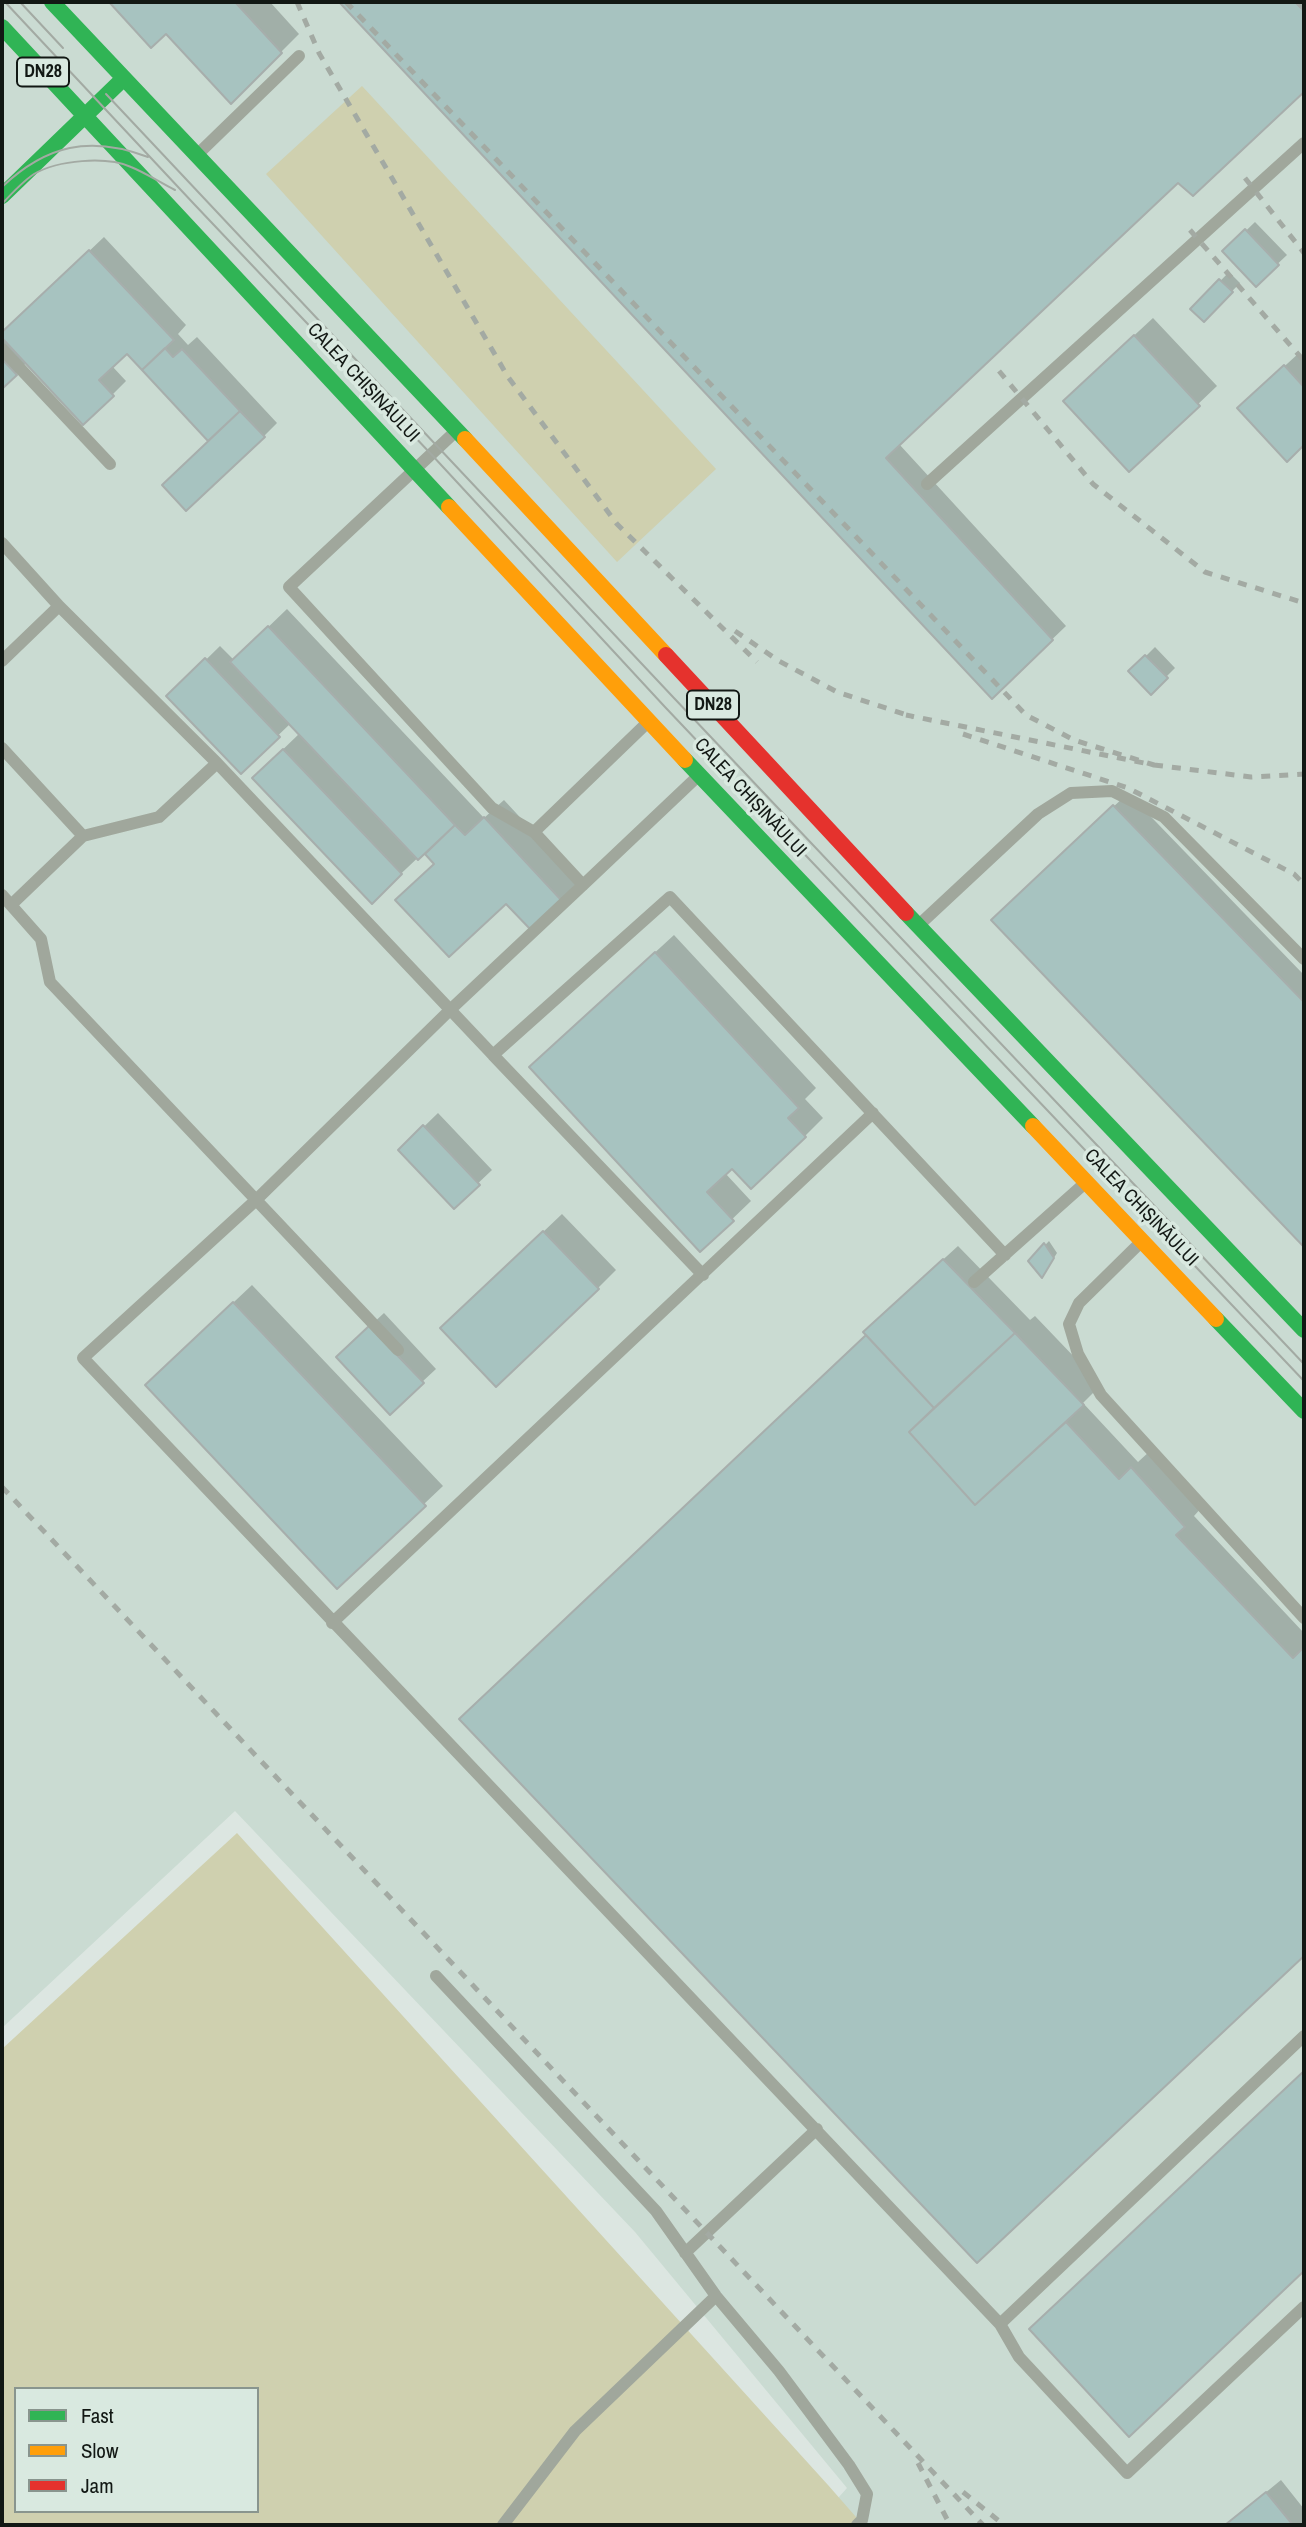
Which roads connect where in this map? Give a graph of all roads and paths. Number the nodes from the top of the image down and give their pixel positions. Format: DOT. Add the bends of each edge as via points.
graph roads {
  1 [pos="52,2"];
  2 [pos="2,27"];
  3 [pos="299,56"];
  4 [pos="124,78"];
  5 [pos="84,116"];
  6 [pos="1304,143"];
  7 [pos="196,156"];
  8 [pos="2,195"];
  9 [pos="2,349"];
  10 [pos="457,430"];
  11 [pos="110,464"];
  12 [pos="415,469"];
  13 [pos="927,484"];
  14 [pos="2,543"];
  15 [pos="59,606"];
  16 [pos="2,661"];
  17 [pos="649,721"];
  18 [pos="2,748"];
  19 [pos="217,763"];
  20 [pos="699,775"];
  21 [pos="534,832"];
  22 [pos="83,836"];
  23 [pos="583,885"];
  24 [pos="2,895"];
  25 [pos="11,905"];
  26 [pos="918,926"];
  27 [pos="1304,959"];
  28 [pos="451,1009"];
  29 [pos="493,1055"];
  30 [pos="873,1113"];
  31 [pos="1086,1182"];
  32 [pos="255,1201"];
  33 [pos="1142,1241"];
  34 [pos="1004,1255"];
  35 [pos="703,1275"];
  36 [pos="974,1282"];
  37 [pos="1304,1330"];
  38 [pos="398,1350"];
  39 [pos="1304,1411"];
  40 [pos="1304,1618"];
  41 [pos="332,1623"];
  42 [pos="436,1976"];
  43 [pos="1304,2036"];
  44 [pos="817,2129"];
  45 [pos="685,2253"];
  46 [pos="716,2296"];
  47 [pos="1304,2307"];
  48 [pos="1000,2324"];
  49 [pos="503,2525"];
  50 [pos="857,2525"];
  1 -- 4 [label="main road, DN28"];
  2 -- 5 [label="main road, DN28"];
  3 -- 7 [label="lane"];
  4 -- 5 [label="main road"];
  4 -- 7 [label="main road, CALEA CHIȘINĂULUI / DN28"];
  5 -- 8 [label="main road"];
  5 -- 12 [label="main road, CALEA CHIȘINĂULUI / DN28"];
  6 -- 13 [label="lane"];
  7 -- 10 [label="main road, CALEA CHIȘINĂULUI / DN28"];
  9 -- 11 [label="lane"];
  10 -- 12 [label="lane"];
  10 -- 26 [label="main road, CALEA CHIȘINĂULUI / DN28"];
  12 -- 17 [label="main road, CALEA CHIȘINĂULUI / DN28"];
  12 -- 21 [label="lane" via="289,587 492,808"];
  14 -- 15 [label="lane"];
  15 -- 16 [label="lane"];
  15 -- 19 [label="lane"];
  17 -- 20 [label="main road, CALEA CHIȘINĂULUI / DN28"];
  17 -- 21 [label="lane"];
  18 -- 22 [label="lane"];
  19 -- 22 [label="lane" via="159,817"];
  19 -- 28 [label="lane"];
  20 -- 23 [label="lane"];
  20 -- 31 [label="main road, CALEA CHIȘINĂULUI / DN28"];
  21 -- 23 [label="lane"];
  22 -- 25 [label="lane"];
  23 -- 28 [label="lane"];
  24 -- 25 [label="lane"];
  25 -- 32 [label="lane" via="41,939 51,982"];
  26 -- 27 [label="lane" via="1038,814 1071,793 1112,791 1164,817"];
  26 -- 37 [label="main road, CALEA CHIȘINĂULUI / DN28"];
  28 -- 29 [label="lane"];
  28 -- 32 [label="lane"];
  29 -- 30 [label="lane" via="670,897"];
  29 -- 35 [label="lane"];
  30 -- 34 [label="lane"];
  30 -- 35 [label="lane"];
  31 -- 33 [label="main road, CALEA CHIȘINĂULUI / DN28"];
  31 -- 34 [label="lane"];
  32 -- 38 [label="lane"];
  32 -- 41 [label="lane" via="83,1358"];
  33 -- 39 [label="main road, CALEA CHIȘINĂULUI / DN28"];
  33 -- 40 [label="lane" via="1079,1303 1069,1324 1078,1354 1101,1395"];
  34 -- 36 [label="lane"];
  35 -- 41 [label="lane"];
  41 -- 44 [label="lane"];
  42 -- 45 [label="lane" via="656,2211"];
  43 -- 48 [label="lane"];
  44 -- 45 [label="lane"];
  44 -- 48 [label="lane"];
  45 -- 46 [label="lane"];
  46 -- 49 [label="lane" via="575,2431"];
  46 -- 50 [label="lane" via="779,2371 861,2484 867,2494"];
  47 -- 48 [label="lane" via="1128,2473 1019,2357"];
}
